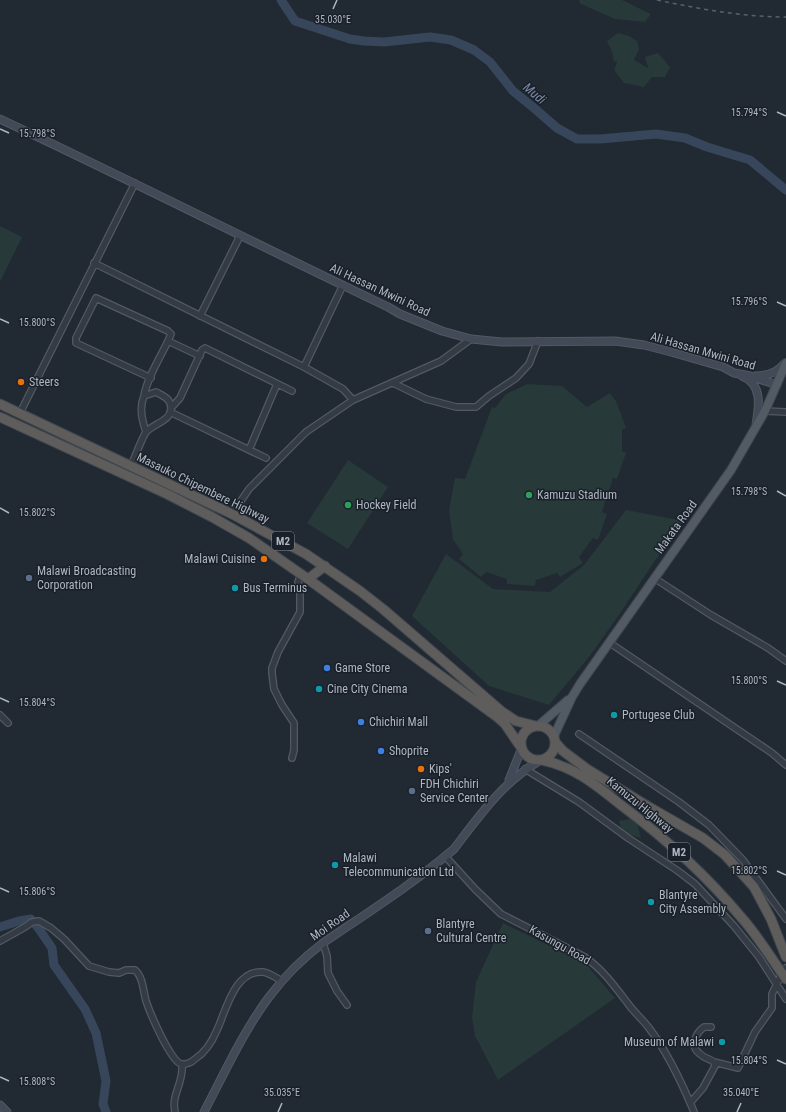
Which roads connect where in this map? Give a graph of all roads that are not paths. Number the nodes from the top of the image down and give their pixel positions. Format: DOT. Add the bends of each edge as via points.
graph roads {
  1 [pos="0,119"];
  2 [pos="135,183"];
  3 [pos="239,236"];
  4 [pos="94,263"];
  5 [pos="343,285"];
  6 [pos="200,316"];
  7 [pos="471,338"];
  8 [pos="168,341"];
  9 [pos="538,341"];
  10 [pos="200,356"];
  11 [pos="786,362"];
  12 [pos="304,367"];
  13 [pos="734,373"];
  14 [pos="750,376"];
  15 [pos="151,378"];
  16 [pos="394,383"];
  17 [pos="277,384"];
  18 [pos="777,385"];
  19 [pos="292,391"];
  20 [pos="144,396"];
  21 [pos="353,400"];
  22 [pos="0,404"];
  23 [pos="171,410"];
  24 [pos="766,411"];
  25 [pos="786,412"];
  26 [pos="20,413"];
  27 [pos="0,417"];
  28 [pos="756,429"];
  29 [pos="146,432"];
  30 [pos="248,450"];
  31 [pos="266,458"];
  32 [pos="131,466"];
  33 [pos="232,514"];
  34 [pos="325,566"];
  35 [pos="304,577"];
  36 [pos="654,578"];
  37 [pos="610,643"];
  38 [pos="786,661"];
  39 [pos="572,696"];
  40 [pos="0,715"];
  41 [pos="8,723"];
  42 [pos="537,726"];
  43 [pos="579,734"];
  44 [pos="555,739"];
  45 [pos="521,748"];
  46 [pos="292,758"];
  47 [pos="541,761"];
  48 [pos="786,765"];
  49 [pos="525,769"];
  50 [pos="504,787"];
  51 [pos="445,856"];
  52 [pos="786,919"];
  53 [pos="0,941"];
  54 [pos="323,943"];
  55 [pos="786,957"];
  56 [pos="785,973"];
  57 [pos="282,981"];
  58 [pos="777,984"];
  59 [pos="786,999"];
  60 [pos="347,1005"];
  61 [pos="711,1028"];
  62 [pos="714,1062"];
  63 [pos="182,1064"];
  64 [pos="690,1103"];
  65 [pos="0,1105"];
  66 [pos="7,1112"];
  67 [pos="175,1112"];
  68 [pos="204,1112"];
  69 [pos="694,1112"];
  1 -- 2 [label="main road, Ali Hassan Mwini Road"];
  2 -- 3 [label="main road, Ali Hassan Mwini Road"];
  2 -- 4 [label="street"];
  3 -- 5 [label="main road, Ali Hassan Mwini Road"];
  3 -- 6 [label="street"];
  4 -- 6 [label="street"];
  4 -- 26 [label="street"];
  5 -- 7 [label="main road, Ali Hassan Mwini Road" via="400,314 442,331"];
  5 -- 12 [label="street"];
  6 -- 12 [label="street"];
  7 -- 9 [label="main road, Ali Hassan Mwini Road" via="502,342"];
  7 -- 16 [label="street" via="441,361"];
  8 -- 10 [label="street"];
  8 -- 15 [label="street"];
  8 -- 15 [label="street" via="171,334 168,331 96,298 76,338 76,343"];
  9 -- 13 [label="main road, Ali Hassan Mwini Road" via="615,341 644,345 723,367"];
  9 -- 16 [label="street" via="529,364 516,378 476,407 456,407 426,399"];
  10 -- 17 [label="street" via="202,350 207,349"];
  10 -- 23 [label="street" via="180,398"];
  11 -- 14 [label="main road" via="777,372"];
  11 -- 18 [label="main road, Makata Road"];
  12 -- 21 [label="street" via="343,389"];
  13 -- 14 [label="main road, Ali Hassan Mwini Road"];
  13 -- 28 [label="main road" via="748,379 758,394 760,403"];
  14 -- 18 [label="main road, Ali Hassan Mwini Road"];
  15 -- 20 [label="street"];
  16 -- 21 [label="street"];
  17 -- 19 [label="street"];
  17 -- 30 [label="street"];
  18 -- 24 [label="main road, Makata Road"];
  20 -- 23 [label="street" via="156,392 166,397"];
  20 -- 29 [label="street" via="141,408"];
  21 -- 33 [label="street" via="306,432 249,489"];
  22 -- 26 [label="highway, Masauko Chipembere Highway / M2"];
  23 -- 29 [label="street" via="167,418"];
  23 -- 30 [label="street"];
  24 -- 25 [label="street"];
  24 -- 28 [label="main road, Makata Road"];
  26 -- 32 [label="highway, Masauko Chipembere Highway / M2"];
  27 -- 35 [label="highway, Masauko Chipembere Highway / M2" via="196,508 249,538"];
  28 -- 36 [label="main road, Makata Road" via="731,470"];
  29 -- 32 [label="street"];
  30 -- 31 [label="street"];
  32 -- 33 [label="highway, Masauko Chipembere Highway / M2"];
  33 -- 34 [label="highway, Masauko Chipembere Highway / M2"];
  34 -- 35 [label="highway"];
  34 -- 42 [label="highway, Masauko Chipembere Highway / M2" via="383,609 501,711 516,721"];
  35 -- 45 [label="highway, Masauko Chipembere Highway / M2" via="496,716 505,724"];
  35 -- 46 [label="street" via="298,582 300,612 272,668 274,690 294,722"];
  36 -- 37 [label="main road, Makata Road"];
  36 -- 38 [label="street"];
  37 -- 39 [label="main road, Makata Road"];
  37 -- 48 [label="street"];
  39 -- 42 [label="main road, Makata Road"];
  39 -- 44 [label="main road, Makata Road"];
  40 -- 41 [label="street"];
  42 -- 44 [label="highway, M2" via="545,727"];
  42 -- 45 [label="highway" via="531,727 522,735"];
  43 -- 52 [label="street" via="709,825 743,860"];
  44 -- 47 [label="highway" via="552,753"];
  44 -- 55 [label="highway, Kamuzu Highway / M2" via="563,751 587,769 703,838 725,854 757,892"];
  45 -- 47 [label="highway, M2" via="528,758"];
  45 -- 50 [label="main road"];
  47 -- 49 [label="main road"];
  47 -- 56 [label="highway, Kamuzu Highway / M2" via="561,765 579,774 670,844 742,918"];
  49 -- 50 [label="main road"];
  49 -- 58 [label="street" via="579,802 695,884 734,926"];
  50 -- 51 [label="main road, Moi Road" via="454,849"];
  51 -- 54 [label="main road, Moi Road" via="393,896"];
  51 -- 64 [label="street, Kasungu Road" via="501,914 583,956 598,968 649,1028 666,1053"];
  53 -- 63 [label="street" via="32,922 40,921 64,939 89,966 114,972 135,970 140,975 148,1008 160,1034 175,1060"];
  54 -- 57 [label="main road, Moi Road"];
  54 -- 60 [label="street" via="328,973"];
  56 -- 58 [label="street"];
  57 -- 63 [label="street" via="262,972 242,980 234,990 218,1029 205,1051 195,1060"];
  57 -- 68 [label="main road, Moi Road" via="258,1013"];
  58 -- 59 [label="street"];
  58 -- 62 [label="street" via="772,994 772,1008 755,1032 738,1068"];
  61 -- 62 [label="street" via="704,1027 694,1044 699,1054"];
  62 -- 64 [label="street" via="715,1066 708,1080"];
  63 -- 67 [label="street" via="182,1078 174,1099"];
  64 -- 69 [label="street, Kasungu Road"];
  65 -- 66 [label="main road"];
}
